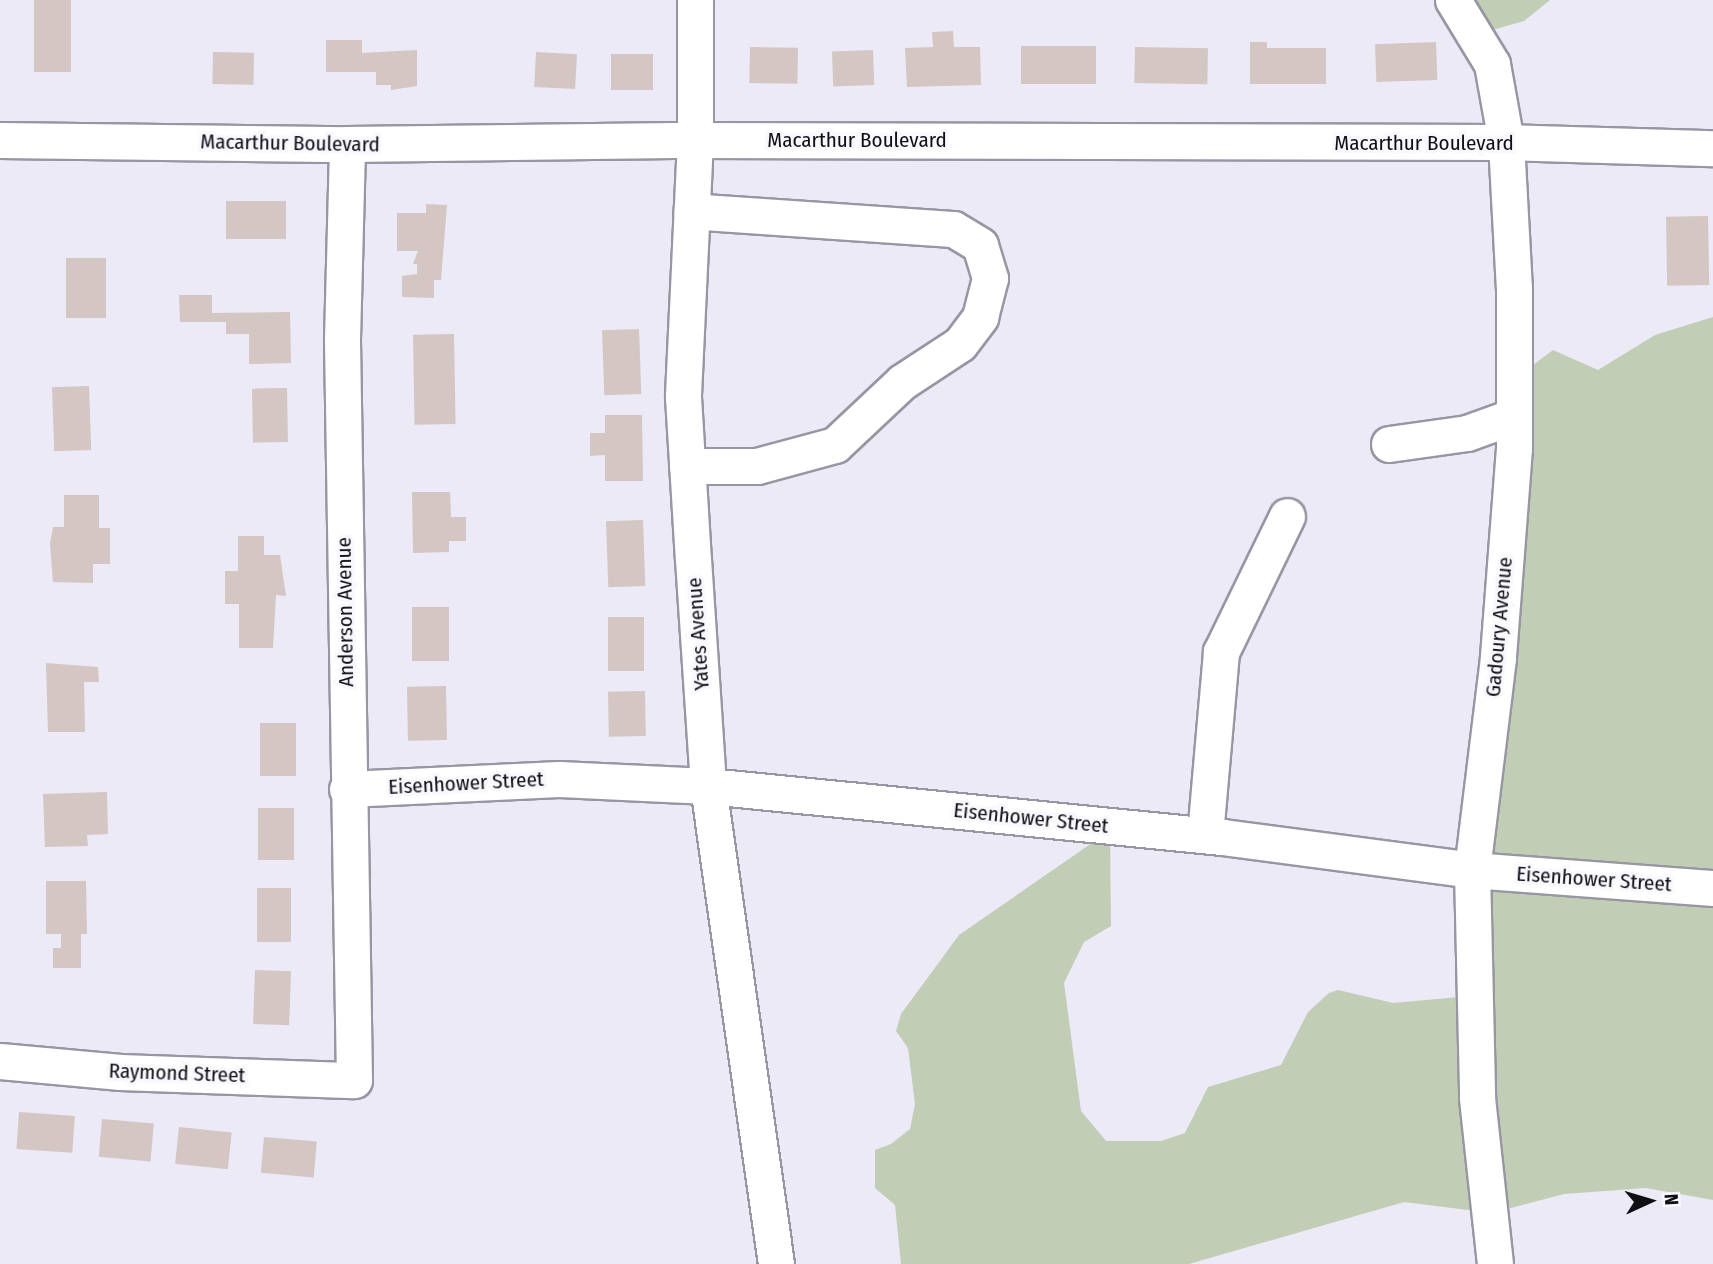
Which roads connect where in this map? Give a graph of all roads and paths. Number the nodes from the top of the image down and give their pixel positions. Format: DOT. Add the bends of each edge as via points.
graph roads {
  1 [pos="695,0"];
  2 [pos="1453,0"];
  3 [pos="0,139"];
  4 [pos="695,140"];
  5 [pos="1506,142"];
  6 [pos="347,144"];
  7 [pos="1713,148"];
  8 [pos="692,211"];
  9 [pos="1514,416"];
  10 [pos="1389,444"];
  11 [pos="687,467"];
  12 [pos="1287,516"];
  13 [pos="708,786"];
  14 [pos="347,789"];
  15 [pos="1205,835"];
  16 [pos="1472,870"];
  17 [pos="1713,888"];
  18 [pos="0,1062"];
  19 [pos="354,1080"];
  20 [pos="776,1264"];
  21 [pos="1495,1264"];
  1 -- 4 [label="street, Yates Avenue"];
  2 -- 5 [label="street, Gadoury Avenue" via="1492,64"];
  3 -- 6 [label="street, Macarthur Boulevard"];
  4 -- 5 [label="street, Macarthur Boulevard"];
  4 -- 6 [label="street, Macarthur Boulevard"];
  4 -- 8 [label="street, Yates Avenue"];
  5 -- 7 [label="street, Macarthur Boulevard"];
  5 -- 9 [label="street, Gadoury Avenue" via="1514,288"];
  6 -- 14 [label="street, Anderson Avenue" via="342,339"];
  8 -- 11 [label="street, Yates Avenue" via="683,397"];
  8 -- 11 [label="street" via="953,229 980,245 990,278 980,317 960,344 902,382 835,445 757,466"];
  9 -- 10 [label="street" via="1466,433"];
  9 -- 16 [label="street, Gadoury Avenue" via="1498,658"];
  11 -- 13 [label="street, Yates Avenue"];
  12 -- 15 [label="street" via="1221,652"];
  13 -- 14 [label="street, Eisenhower Street" via="559,779"];
  13 -- 15 [label="street, Eisenhower Street"];
  13 -- 20 [label="street, Yates Avenue"];
  14 -- 19 [label="street, Anderson Avenue"];
  15 -- 16 [label="street, Eisenhower Street"];
  16 -- 17 [label="street, Eisenhower Street"];
  16 -- 21 [label="street, Gadoury Avenue" via="1477,1098"];
  18 -- 19 [label="street, Raymond Street" via="120,1072"];
}
